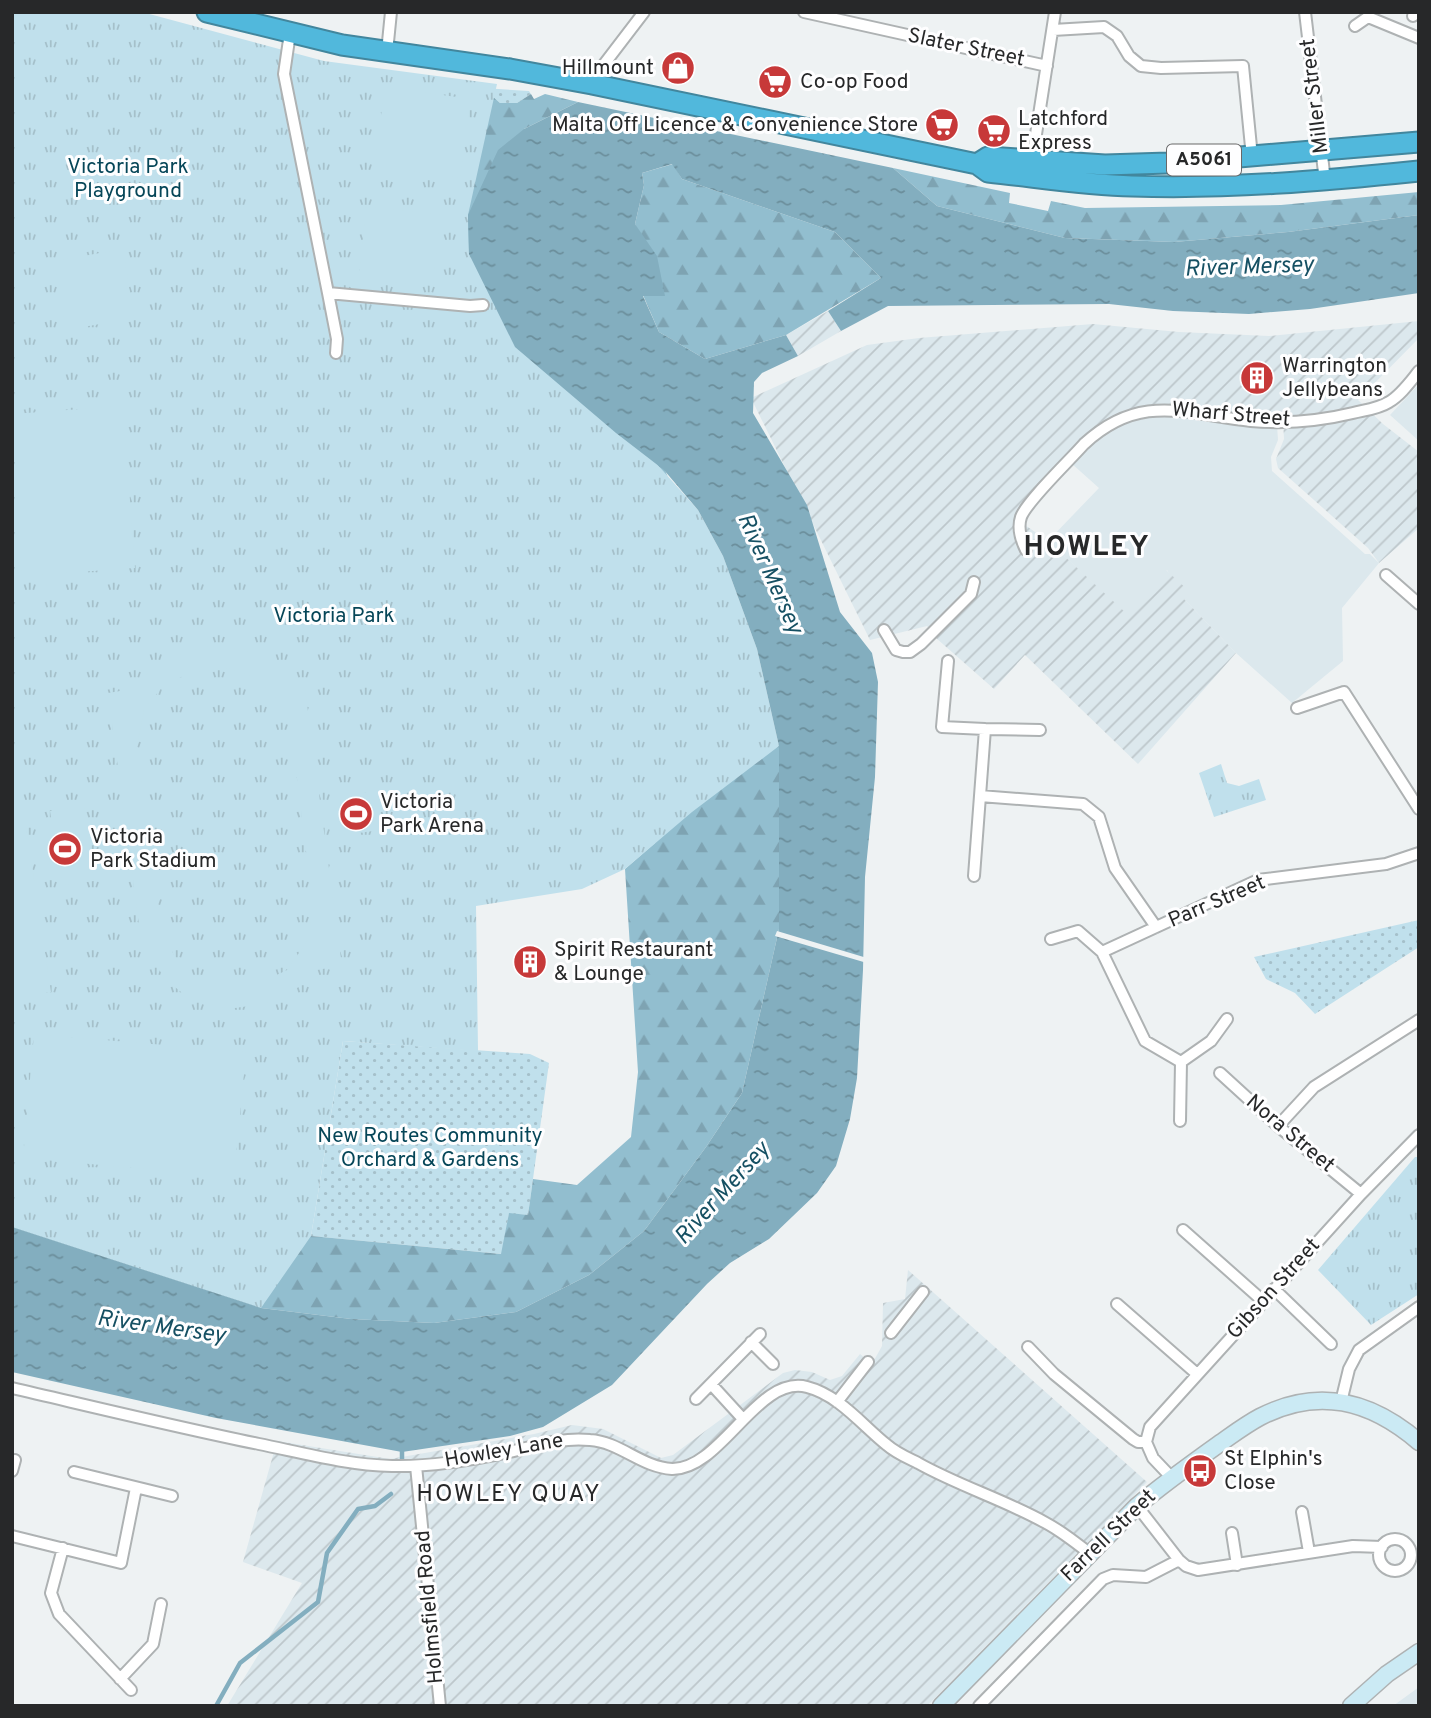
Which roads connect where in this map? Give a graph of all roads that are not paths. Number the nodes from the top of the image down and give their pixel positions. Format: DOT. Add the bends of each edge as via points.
graph roads {
  1 [pos="207,12"];
  2 [pos="391,12"];
  3 [pos="644,12"];
  4 [pos="804,12"];
  5 [pos="1055,12"];
  6 [pos="1305,12"];
  7 [pos="1355,26"];
  8 [pos="1052,30"];
  9 [pos="290,33"];
  10 [pos="1419,38"];
  11 [pos="387,52"];
  12 [pos="1047,66"];
  13 [pos="592,84"];
  14 [pos="1419,142"];
  15 [pos="1321,151"];
  16 [pos="1252,157"];
  17 [pos="1032,160"];
  18 [pos="977,164"];
  19 [pos="1419,171"];
  20 [pos="1325,181"];
  21 [pos="328,293"];
  22 [pos="483,305"];
  23 [pos="336,353"];
  24 [pos="1419,371"];
  25 [pos="1026,550"];
  26 [pos="1386,575"];
  27 [pos="974,582"];
  28 [pos="1419,604"];
  29 [pos="884,630"];
  30 [pos="948,661"];
  31 [pos="1297,708"];
  32 [pos="985,729"];
  33 [pos="1040,730"];
  34 [pos="980,796"];
  35 [pos="1419,808"];
  36 [pos="1419,853"];
  37 [pos="974,876"];
  38 [pos="1156,927"];
  39 [pos="1051,939"];
  40 [pos="1102,952"];
  41 [pos="1227,1019"];
  42 [pos="1419,1020"];
  43 [pos="1181,1062"];
  44 [pos="1220,1073"];
  45 [pos="1180,1121"];
  46 [pos="1278,1126"];
  47 [pos="1414,1138"];
  48 [pos="1419,1151"];
  49 [pos="1361,1194"];
  50 [pos="1183,1230"];
  51 [pos="1274,1289"];
  52 [pos="923,1292"];
  53 [pos="1263,1301"];
  54 [pos="1117,1304"];
  55 [pos="1419,1307"];
  56 [pos="891,1333"];
  57 [pos="760,1334"];
  58 [pos="751,1342"];
  59 [pos="1331,1344"];
  60 [pos="1028,1347"];
  61 [pos="868,1362"];
  62 [pos="773,1364"];
  63 [pos="1197,1374"];
  64 [pos="711,1384"];
  65 [pos="12,1388"];
  66 [pos="696,1399"];
  67 [pos="837,1402"];
  68 [pos="1341,1402"];
  69 [pos="743,1419"];
  70 [pos="1146,1442"];
  71 [pos="1419,1442"];
  72 [pos="416,1466"];
  73 [pos="74,1472"];
  74 [pos="1171,1477"];
  75 [pos="136,1488"];
  76 [pos="172,1496"];
  77 [pos="1137,1506"];
  78 [pos="1301,1512"];
  79 [pos="1232,1533"];
  80 [pos="12,1535"];
  81 [pos="1382,1547"];
  82 [pos="63,1548"];
  83 [pos="1309,1552"];
  84 [pos="1089,1553"];
  85 [pos="1179,1560"];
  86 [pos="1237,1564"];
  87 [pos="161,1604"];
  88 [pos="1419,1652"];
  89 [pos="120,1679"];
  90 [pos="131,1690"];
  91 [pos="440,1706"];
  92 [pos="941,1706"];
  93 [pos="979,1706"];
  94 [pos="1351,1706"];
  1 -- 9 [label="highway, A5061"];
  2 -- 11 [label="street"];
  3 -- 13 [label="street"];
  4 -- 12 [label="street, Slater Street"];
  5 -- 8 [label="street"];
  6 -- 15 [label="street, Miller Street"];
  7 -- 10 [label="street" via="1368,17"];
  8 -- 12 [label="street"];
  8 -- 16 [label="street" via="1104,27 1141,66 1243,66"];
  9 -- 11 [label="highway, A5061"];
  9 -- 21 [label="street" via="284,74"];
  11 -- 13 [label="highway, A5061"];
  12 -- 17 [label="street"];
  13 -- 18 [label="highway, A5061"];
  14 -- 15 [label="highway, A5061"];
  15 -- 16 [label="highway, A5061"];
  15 -- 20 [label="street, Miller Street"];
  16 -- 17 [label="highway, A5061" via="1105,165"];
  17 -- 18 [label="highway, A5061" via="988,158"];
  18 -- 20 [label="highway, A5061" via="988,172 1129,186"];
  19 -- 20 [label="highway, A5061"];
  21 -- 22 [label="street"];
  21 -- 23 [label="street"];
  24 -- 25 [label="street, Wharf Street" via="1391,401 1338,417 1280,423 1166,409 1121,419 1084,444 1026,510 1019,526"];
  26 -- 28 [label="street"];
  27 -- 29 [label="street" via="971,594 910,652 896,650"];
  30 -- 32 [label="street" via="943,727"];
  31 -- 35 [label="street" via="1344,692"];
  32 -- 33 [label="street"];
  32 -- 34 [label="street"];
  34 -- 37 [label="street"];
  34 -- 38 [label="street" via="1083,804 1099,817 1115,868"];
  36 -- 38 [label="street, Parr Street" via="1386,863 1258,880"];
  38 -- 40 [label="street, Parr Street"];
  39 -- 40 [label="street" via="1078,931"];
  40 -- 43 [label="street" via="1145,1041"];
  41 -- 43 [label="street" via="1211,1041"];
  42 -- 46 [label="street" via="1314,1087"];
  43 -- 45 [label="street"];
  44 -- 46 [label="street, Nora Street"];
  46 -- 49 [label="street, Nora Street"];
  47 -- 48 [label="street"];
  47 -- 49 [label="street, Gibson Street"];
  49 -- 51 [label="street, Gibson Street"];
  50 -- 53 [label="street"];
  51 -- 53 [label="street, Gibson Street"];
  51 -- 59 [label="street"];
  52 -- 56 [label="street"];
  53 -- 63 [label="street, Gibson Street"];
  54 -- 63 [label="street"];
  55 -- 68 [label="street" via="1359,1350"];
  57 -- 58 [label="street"];
  58 -- 62 [label="street"];
  58 -- 64 [label="street"];
  60 -- 70 [label="street" via="1123,1431"];
  61 -- 67 [label="street"];
  63 -- 70 [label="street, Gibson Street" via="1150,1427"];
  64 -- 66 [label="street"];
  64 -- 69 [label="street"];
  65 -- 72 [label="street, Howley Lane" via="338,1460"];
  67 -- 69 [label="street, Howley Lane" via="806,1386 793,1386 780,1390"];
  67 -- 84 [label="street, Howley Lane" via="890,1448 1045,1522"];
  68 -- 71 [label="street, Farrell Street" via="1380,1415"];
  68 -- 74 [label="street, Farrell Street" via="1306,1401 1272,1412"];
  69 -- 72 [label="street, Howley Lane" via="708,1455 675,1469 639,1461 612,1444 569,1439"];
  70 -- 74 [label="street" via="1153,1458"];
  72 -- 91 [label="street, Holmsfield Road"];
  73 -- 75 [label="street"];
  74 -- 77 [label="street, Farrell Street"];
  75 -- 76 [label="street"];
  75 -- 82 [label="street" via="121,1563"];
  77 -- 84 [label="street, Farrell Street"];
  77 -- 85 [label="street"];
  78 -- 83 [label="street"];
  79 -- 86 [label="street"];
  80 -- 82 [label="street"];
  81 -- 83 [label="street"];
  82 -- 89 [label="street" via="51,1593 59,1614"];
  83 -- 86 [label="street"];
  84 -- 92 [label="street, Farrell Street"];
  85 -- 86 [label="street" via="1198,1570"];
  85 -- 93 [label="street" via="1146,1577 1113,1575 1103,1579"];
  87 -- 89 [label="street" via="153,1644"];
  88 -- 94 [label="street"];
  89 -- 90 [label="street"];
}
